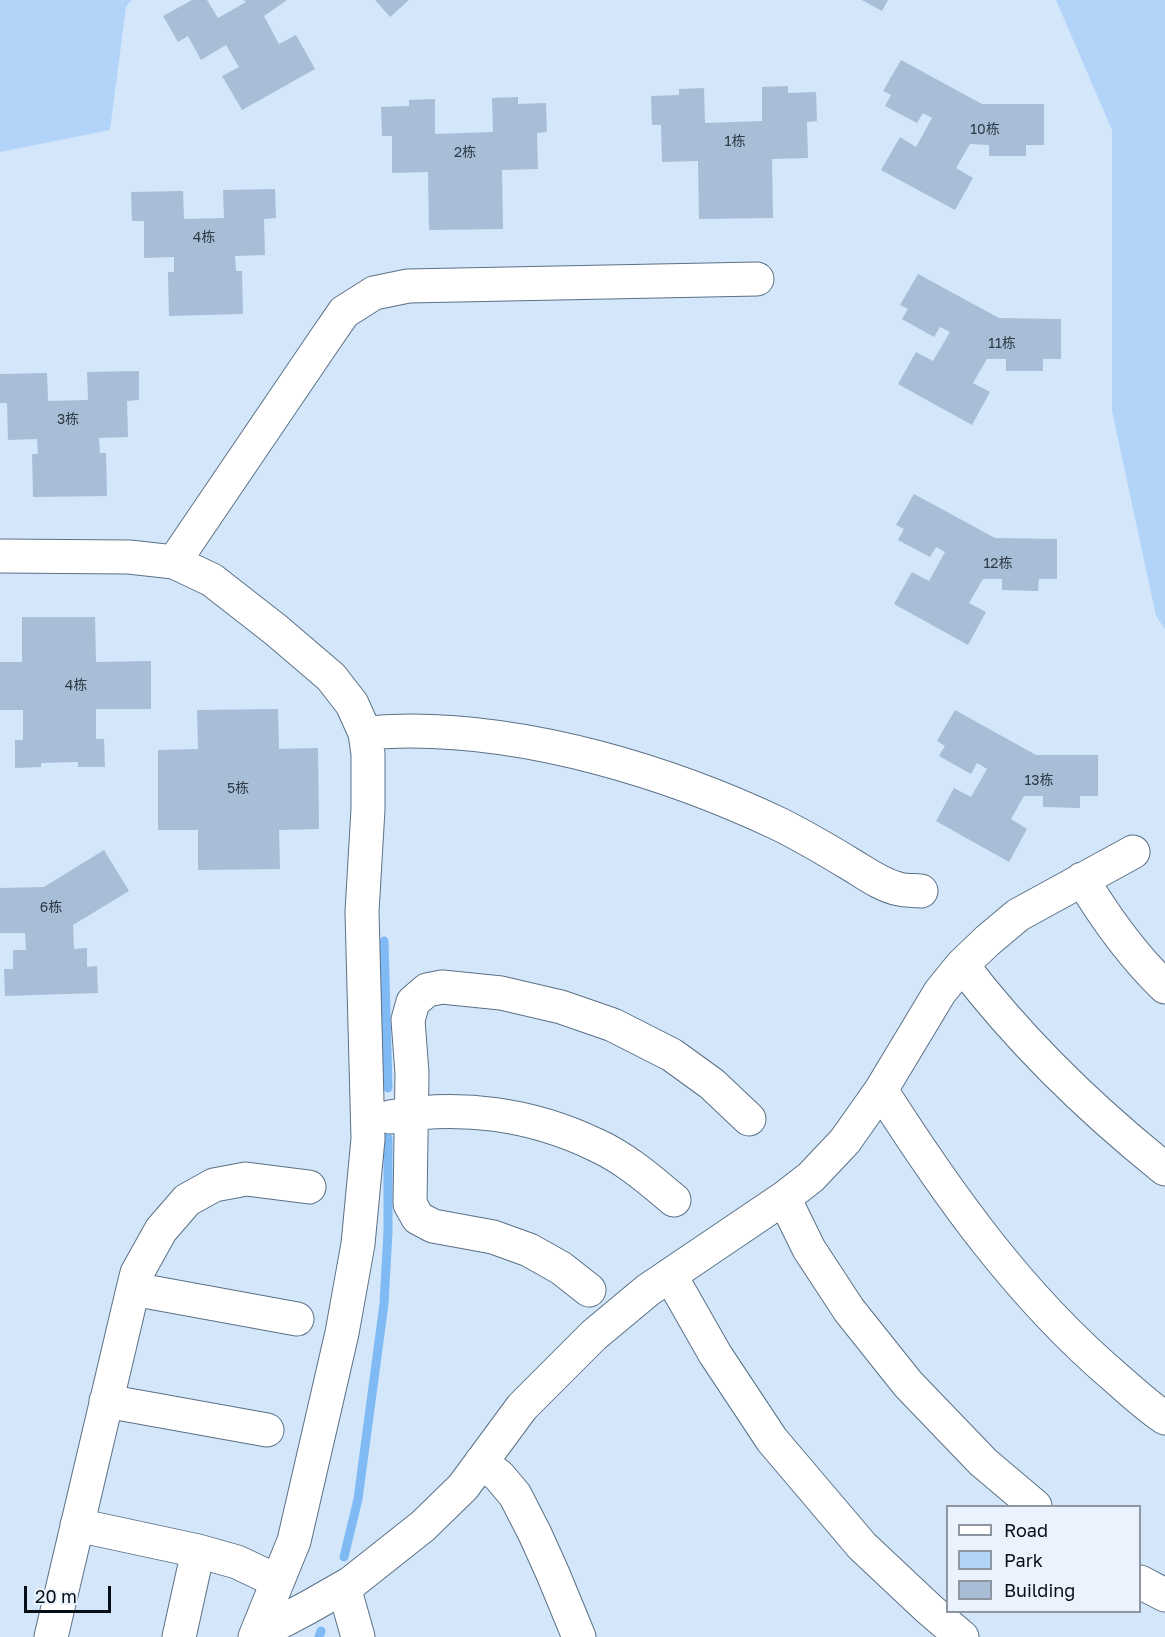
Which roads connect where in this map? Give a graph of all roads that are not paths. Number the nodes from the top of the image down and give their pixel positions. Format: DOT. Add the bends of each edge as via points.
graph roads {
  1 [pos="757,279"];
  2 [pos="0,556"];
  3 [pos="174,562"];
  4 [pos="365,733"];
  5 [pos="1133,852"];
  6 [pos="1082,879"];
  7 [pos="921,891"];
  8 [pos="962,965"];
  9 [pos="1165,987"];
  10 [pos="880,1090"];
  11 [pos="413,1113"];
  12 [pos="749,1119"];
  13 [pos="368,1121"];
  14 [pos="1165,1169"];
  15 [pos="309,1187"];
  16 [pos="784,1198"];
  17 [pos="674,1200"];
  18 [pos="670,1275"];
  19 [pos="133,1289"];
  20 [pos="589,1290"];
  21 [pos="297,1319"];
  22 [pos="106,1401"];
  23 [pos="1165,1418"];
  24 [pos="267,1430"];
  25 [pos="481,1462"];
  26 [pos="1034,1505"];
  27 [pos="77,1525"];
  28 [pos="198,1551"];
  29 [pos="278,1581"];
  30 [pos="1141,1583"];
  31 [pos="344,1587"];
  32 [pos="1165,1595"];
  33 [pos="255,1636"];
  34 [pos="51,1637"];
  35 [pos="179,1637"];
  36 [pos="358,1637"];
  37 [pos="579,1637"];
  38 [pos="962,1637"];
  1 -- 3 [label="street" via="408,285 374,293 345,312"];
  2 -- 3 [label="street" via="129,557"];
  3 -- 4 [label="street" via="212,580 331,677 352,704"];
  4 -- 7 [label="street" via="411,731 514,740 648,772 779,825 880,881 899,889"];
  4 -- 13 [label="street" via="368,809 362,912"];
  5 -- 6 [label="street"];
  6 -- 8 [label="street" via="1018,915"];
  6 -- 9 [label="street" via="1127,946"];
  8 -- 10 [label="street" via="940,992"];
  8 -- 14 [label="street" via="1011,1026 1060,1077"];
  10 -- 16 [label="street" via="845,1142"];
  10 -- 23 [label="street" via="961,1209 1043,1310"];
  11 -- 12 [label="street" via="408,1020 413,1002 427,990 442,987 501,993 561,1006 613,1025 672,1055 712,1084"];
  11 -- 13 [label="street"];
  11 -- 17 [label="street" via="460,1110 554,1127 597,1145 638,1170"];
  11 -- 20 [label="street" via="410,1204 418,1218 433,1226 493,1237 529,1250"];
  13 -- 29 [label="street" via="358,1244 342,1333 294,1540"];
  15 -- 19 [label="street" via="246,1179 214,1185 187,1200 161,1230 137,1273"];
  16 -- 18 [label="street"];
  16 -- 26 [label="street" via="809,1249 849,1310 908,1384 983,1462"];
  18 -- 25 [label="street" via="594,1335 522,1407"];
  18 -- 38 [label="street" via="715,1354 772,1440 862,1546"];
  19 -- 21 [label="street"];
  19 -- 22 [label="street"];
  22 -- 24 [label="street"];
  22 -- 27 [label="street"];
  25 -- 31 [label="street" via="463,1487 423,1526"];
  25 -- 37 [label="street" via="515,1495"];
  27 -- 28 [label="street"];
  27 -- 34 [label="street"];
  28 -- 29 [label="street" via="237,1562"];
  28 -- 35 [label="street"];
  29 -- 33 [label="street"];
  30 -- 32 [label="street"];
  31 -- 33 [label="street"];
  31 -- 36 [label="street"];
}
